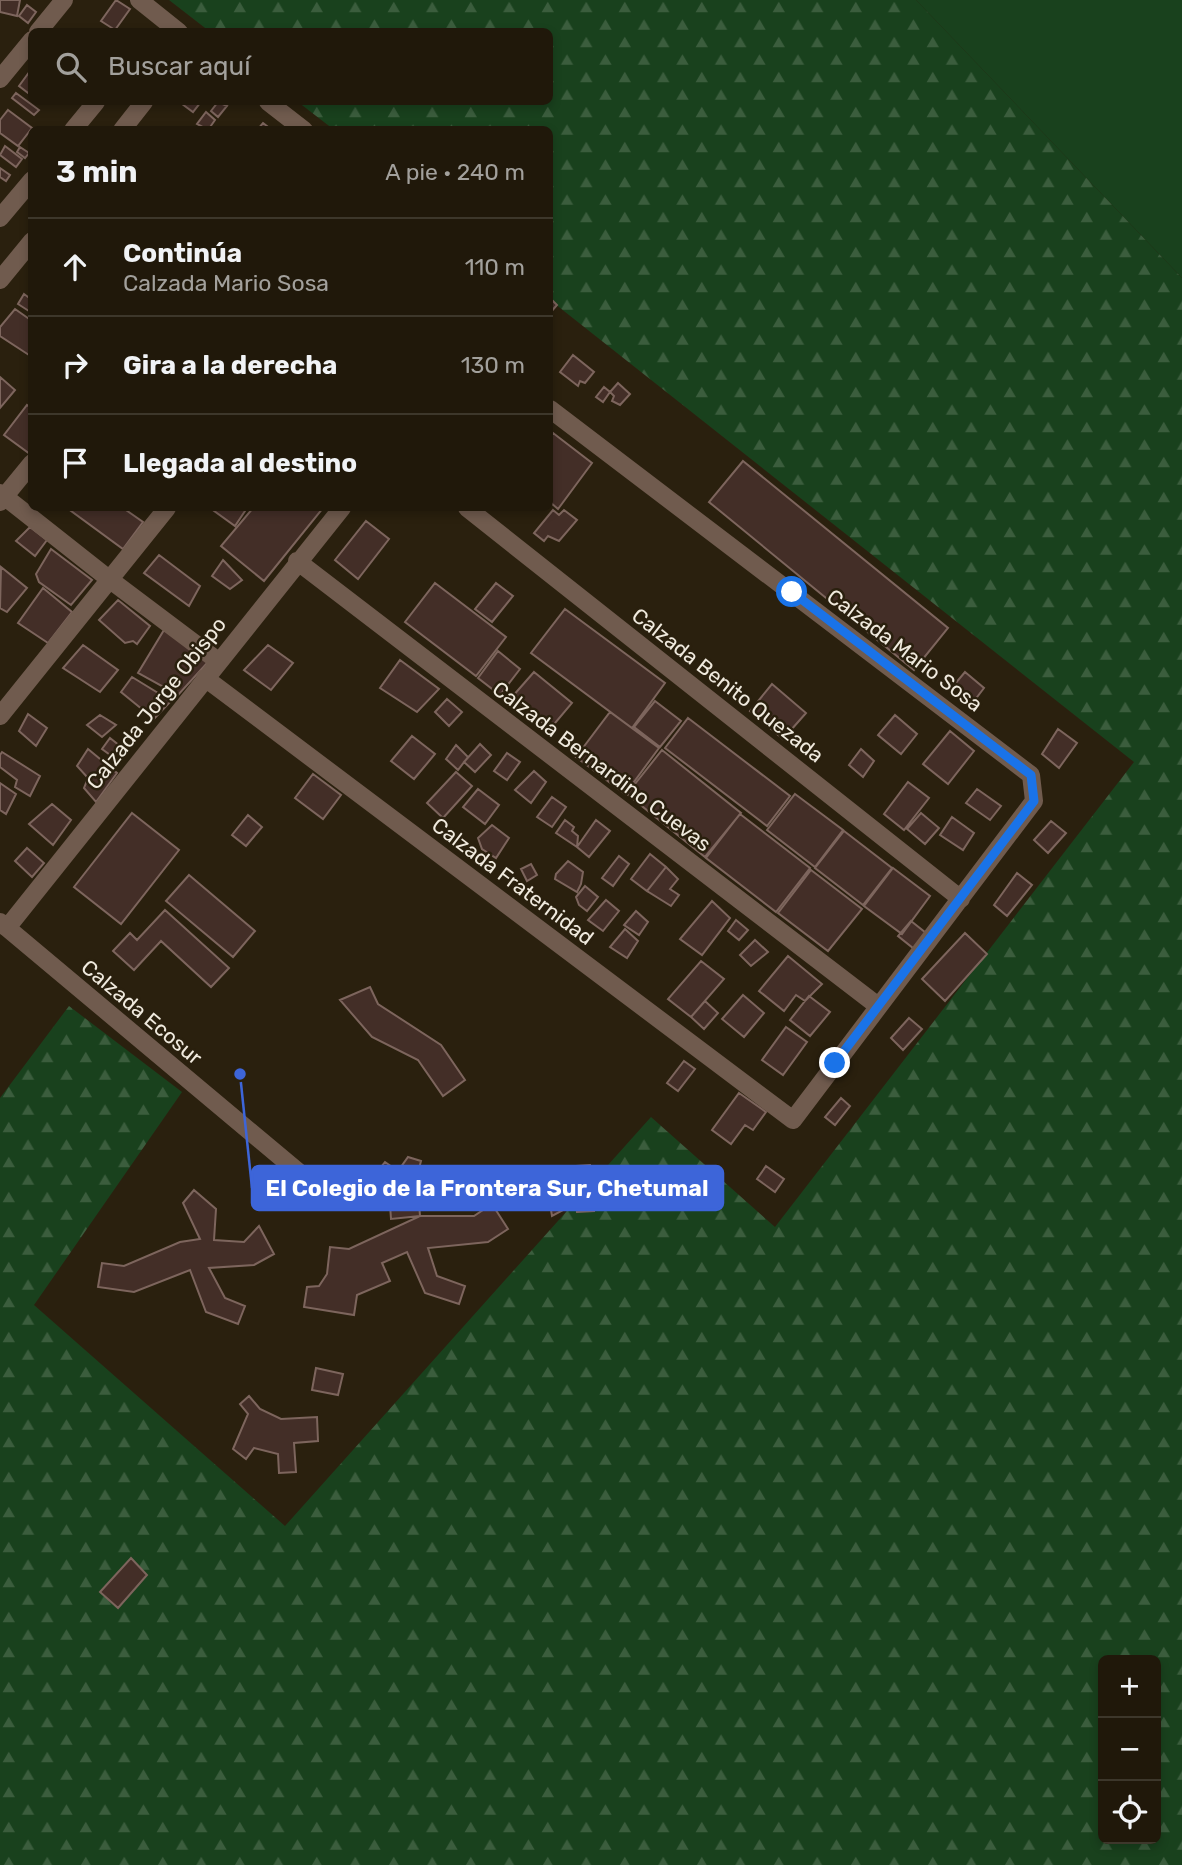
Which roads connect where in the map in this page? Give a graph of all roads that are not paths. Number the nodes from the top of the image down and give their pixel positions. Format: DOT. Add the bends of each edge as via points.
graph roads {
  1 [pos="64,0"];
  2 [pos="139,0"];
  3 [pos="158,26"];
  4 [pos="41,28"];
  5 [pos="28,45"];
  6 [pos="0,79"];
  7 [pos="94,105"];
  8 [pos="142,105"];
  9 [pos="272,105"];
  10 [pos="76,126"];
  11 [pos="125,126"];
  12 [pos="298,126"];
  13 [pos="28,185"];
  14 [pos="0,218"];
  15 [pos="28,244"];
  16 [pos="7,259"];
  17 [pos="0,279"];
  18 [pos="553,411"];
  19 [pos="28,468"];
  20 [pos="2,497"];
  21 [pos="165,511"];
  22 [pos="339,511"];
  23 [pos="471,511"];
  24 [pos="297,561"];
  25 [pos="109,579"];
  26 [pos="218,661"];
  27 [pos="205,678"];
  28 [pos="0,716"];
  29 [pos="961,899"];
  30 [pos="4,925"];
  31 [pos="878,1006"];
  32 [pos="320,1190"];
  1 -- 4 [label="street"];
  2 -- 3 [label="street"];
  5 -- 6 [label="street"];
  7 -- 10 [label="street"];
  8 -- 11 [label="street"];
  9 -- 12 [label="street"];
  13 -- 14 [label="street"];
  15 -- 16 [label="street"];
  16 -- 17 [label="street"];
  18 -- 29 [label="street, Calzada Mario Sosa" via="1031,775 1034,801"];
  19 -- 20 [label="street"];
  20 -- 25 [label="street"];
  21 -- 25 [label="street"];
  22 -- 24 [label="street, Calzada Jorge Obispo"];
  23 -- 29 [label="street, Calzada Benito Quezada"];
  24 -- 26 [label="street, Calzada Jorge Obispo"];
  24 -- 31 [label="street, Calzada Bernardino Cuevas"];
  25 -- 26 [label="street"];
  25 -- 28 [label="street"];
  26 -- 27 [label="street, Calzada Jorge Obispo"];
  27 -- 30 [label="street, Calzada Jorge Obispo"];
  27 -- 31 [label="street, Calzada Fraternidad" via="793,1120"];
  29 -- 31 [label="street"];
  30 -- 32 [label="street, Calzada Ecosur"];
}
